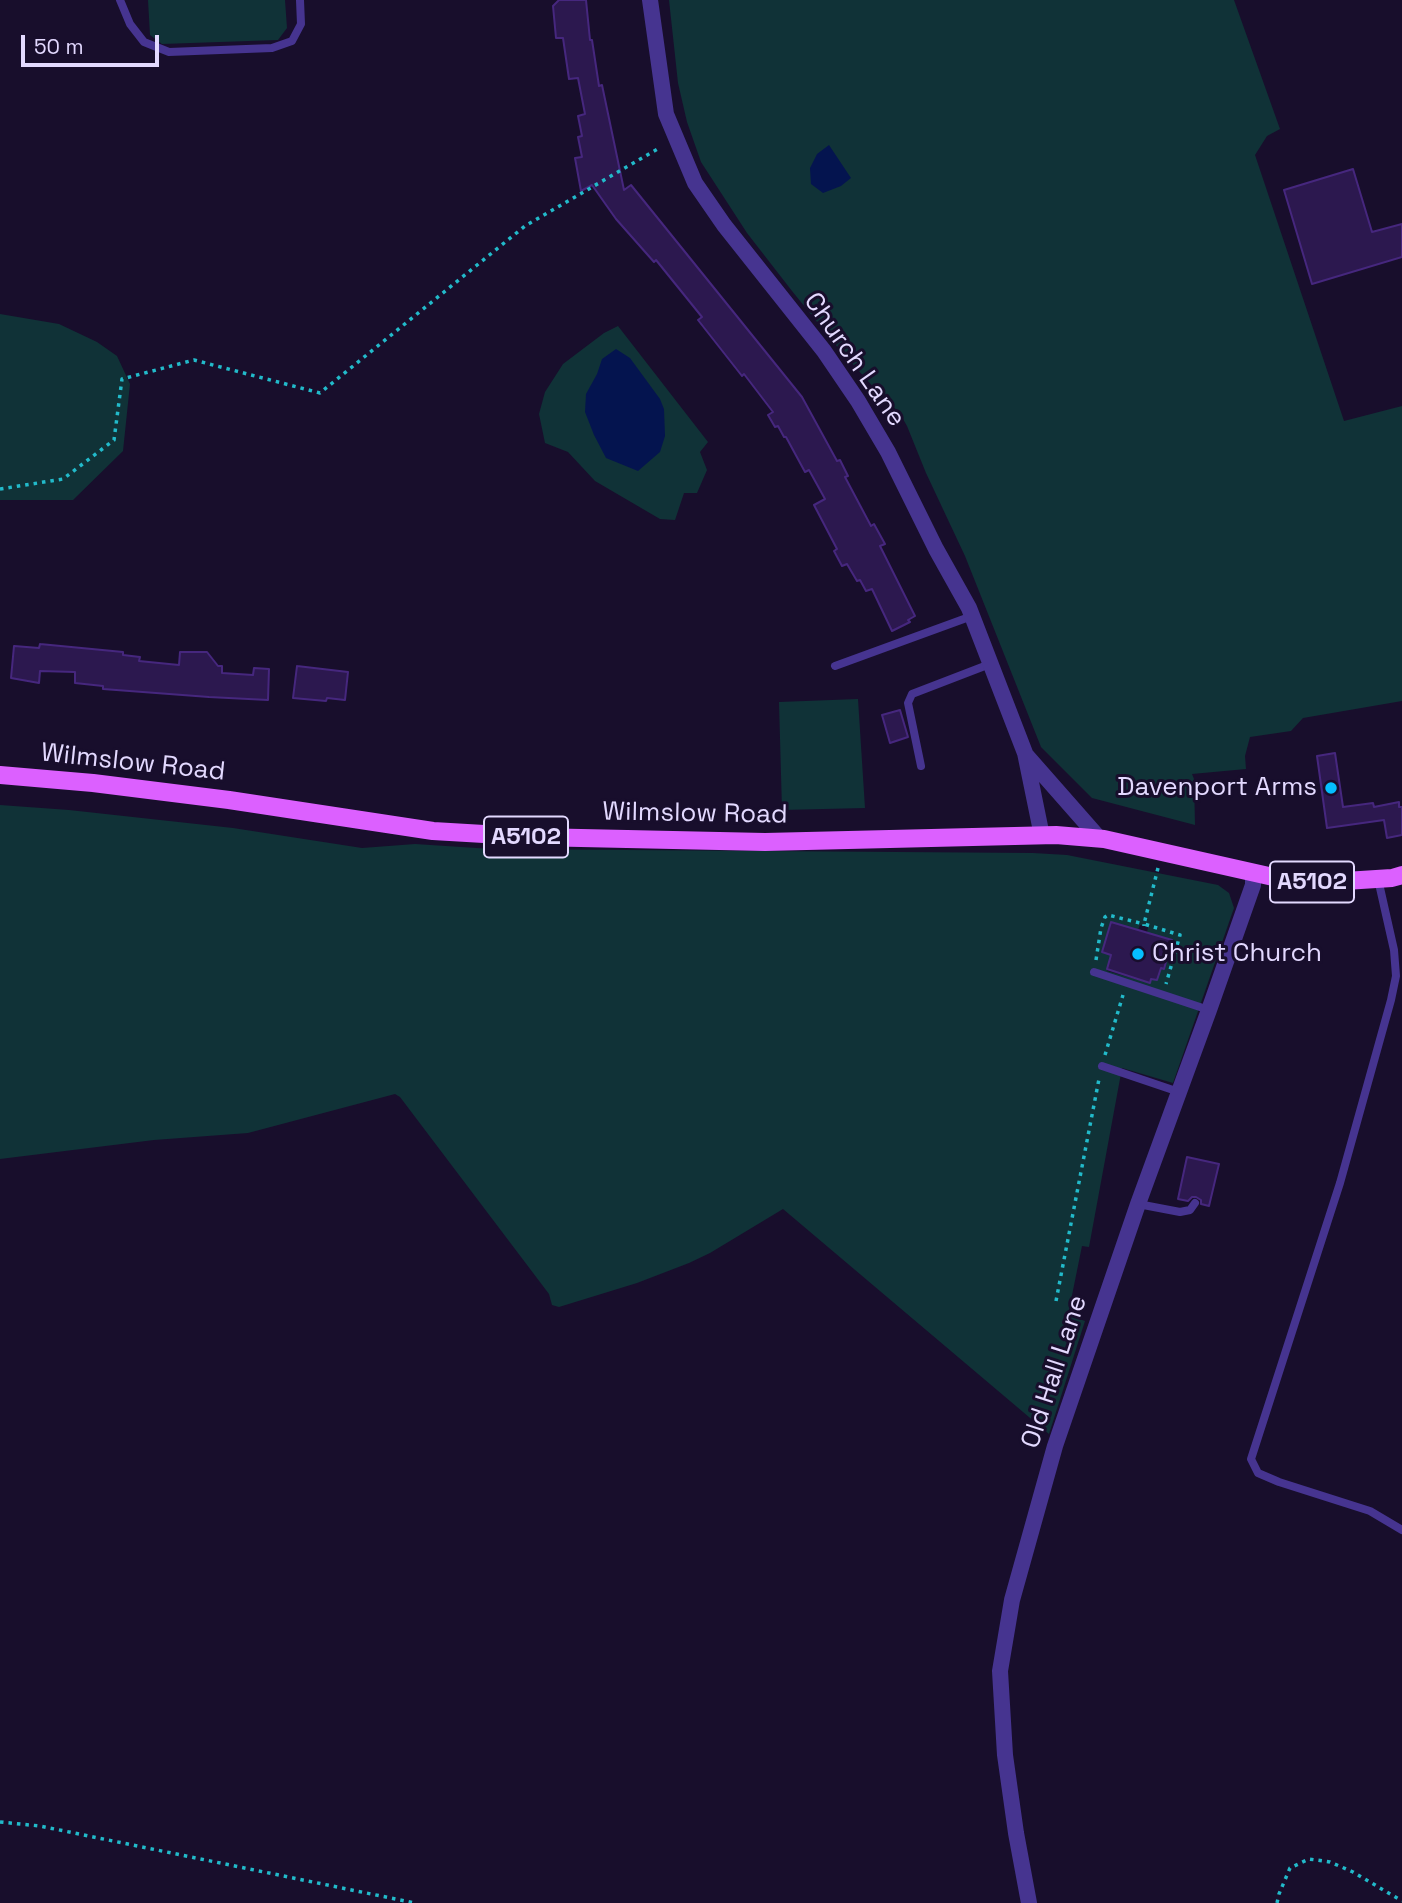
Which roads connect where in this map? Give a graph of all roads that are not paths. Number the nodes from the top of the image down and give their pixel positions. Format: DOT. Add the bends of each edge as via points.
graph roads {
  1 [pos="120,0"];
  2 [pos="300,0"];
  3 [pos="650,0"];
  4 [pos="972,616"];
  5 [pos="990,664"];
  6 [pos="835,666"];
  7 [pos="1025,753"];
  8 [pos="921,766"];
  9 [pos="0,775"];
  10 [pos="1049,835"];
  11 [pos="1099,838"];
  12 [pos="1252,873"];
  13 [pos="1402,875"];
  14 [pos="1378,879"];
  15 [pos="1094,972"];
  16 [pos="1209,1010"];
  17 [pos="1102,1066"];
  18 [pos="1179,1092"];
  19 [pos="1195,1203"];
  20 [pos="1138,1204"];
  21 [pos="1402,1530"];
  22 [pos="1029,1903"];
  1 -- 2 [label="lane" via="144,42 169,52 272,48 292,41 301,24"];
  3 -- 4 [label="street, Church Lane" via="666,114 695,183 858,401"];
  4 -- 5 [label="street, Church Lane"];
  4 -- 6 [label="lane"];
  5 -- 7 [label="street, Church Lane"];
  5 -- 8 [label="lane" via="912,694 908,703"];
  7 -- 10 [label="street, Church Lane"];
  7 -- 11 [label="street, Church Lane"];
  9 -- 10 [label="main road, Wilmslow Road / A5102" via="217,799 433,831 536,837 765,842"];
  10 -- 11 [label="main road, A5102"];
  11 -- 12 [label="main road, A5102"];
  12 -- 14 [label="main road, A5102" via="1301,881"];
  12 -- 16 [label="street, Old Hall Lane" via="1253,885"];
  13 -- 14 [label="main road, A5102"];
  14 -- 21 [label="lane" via="1394,950 1396,976 1391,1000 1340,1183 1251,1459 1258,1473 1370,1511"];
  15 -- 16 [label="lane"];
  16 -- 18 [label="street, Old Hall Lane"];
  17 -- 18 [label="lane"];
  18 -- 20 [label="street, Old Hall Lane"];
  19 -- 20 [label="lane" via="1181,1212"];
  20 -- 22 [label="street, Old Hall Lane" via="1050,1465 1012,1600 1000,1671 1005,1755"];
}
